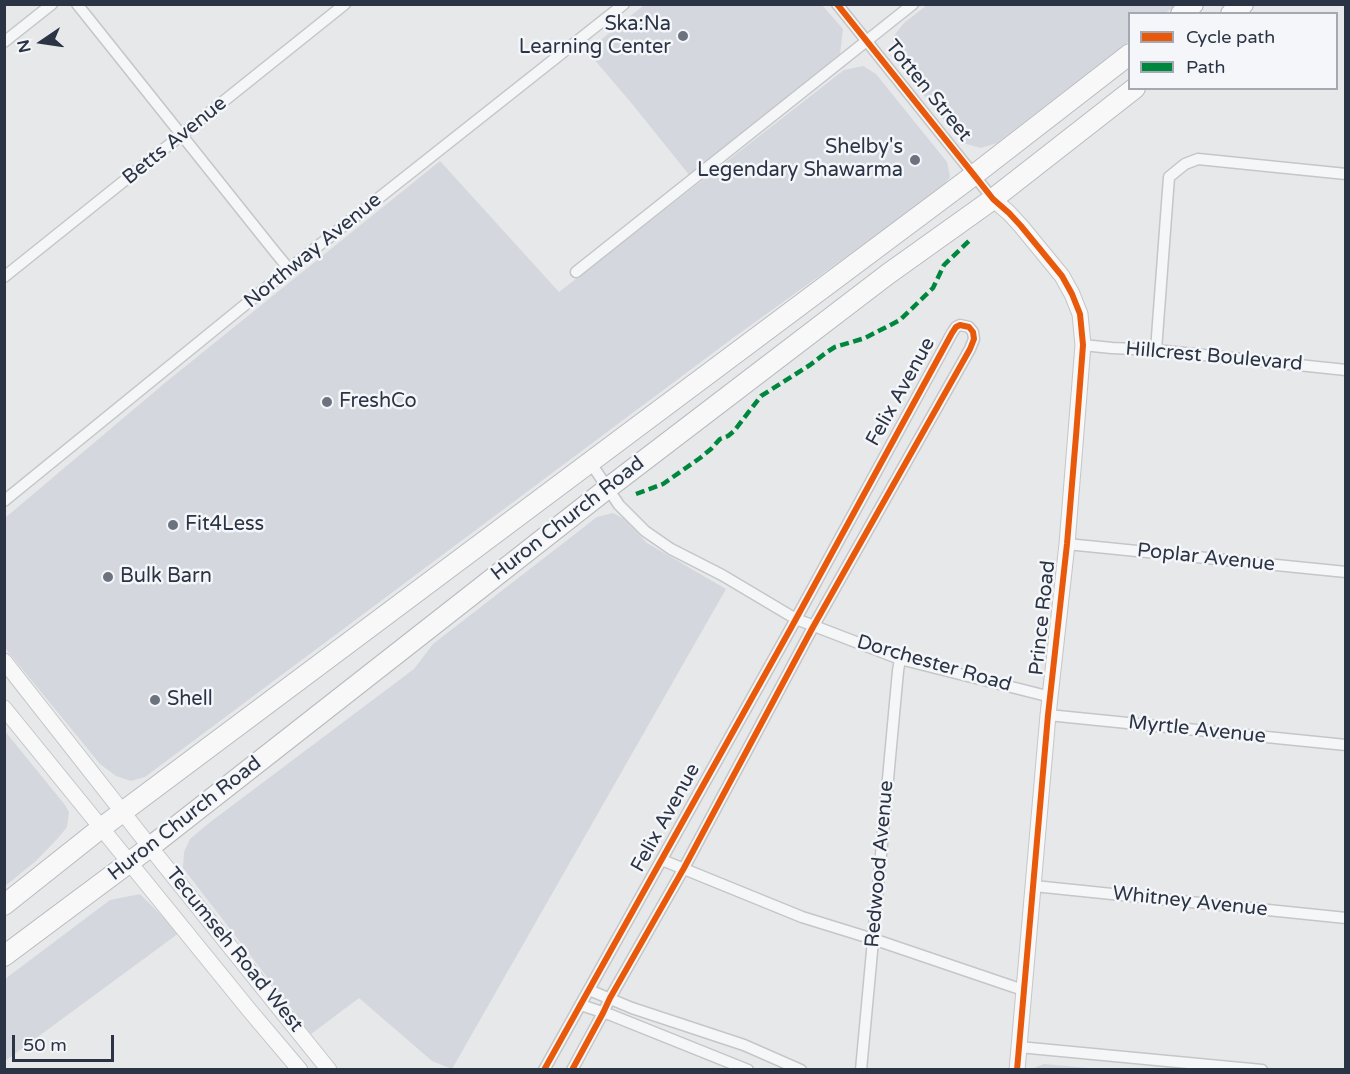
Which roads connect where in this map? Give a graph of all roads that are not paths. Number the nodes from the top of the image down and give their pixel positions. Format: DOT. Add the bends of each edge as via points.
graph roads {
  1 [pos="52,4"];
  2 [pos="78,4"];
  3 [pos="345,4"];
  4 [pos="624,4"];
  5 [pos="837,4"];
  6 [pos="913,4"];
  7 [pos="867,41"];
  8 [pos="4,42"];
  9 [pos="1128,56"];
  10 [pos="1132,90"];
  11 [pos="182,135"];
  12 [pos="1346,174"];
  13 [pos="974,176"];
  14 [pos="993,199"];
  15 [pos="289,269"];
  16 [pos="576,272"];
  17 [pos="4,277"];
  18 [pos="1083,345"];
  19 [pos="1156,350"];
  20 [pos="1346,370"];
  21 [pos="590,462"];
  22 [pos="608,488"];
  23 [pos="4,501"];
  24 [pos="1067,544"];
  25 [pos="1346,572"];
  26 [pos="796,619"];
  27 [pos="813,627"];
  28 [pos="900,659"];
  29 [pos="4,662"];
  30 [pos="1051,697"];
  31 [pos="4,708"];
  32 [pos="1048,715"];
  33 [pos="1346,745"];
  34 [pos="123,811"];
  35 [pos="101,828"];
  36 [pos="150,847"];
  37 [pos="662,860"];
  38 [pos="129,862"];
  39 [pos="684,868"];
  40 [pos="1034,886"];
  41 [pos="4,905"];
  42 [pos="1346,918"];
  43 [pos="873,939"];
  44 [pos="4,956"];
  45 [pos="589,990"];
  46 [pos="1023,990"];
  47 [pos="610,998"];
  48 [pos="581,1005"];
  49 [pos="603,1013"];
  50 [pos="744,1045"];
  51 [pos="1019,1047"];
  52 [pos="732,1067"];
  53 [pos="300,1070"];
  54 [pos="329,1070"];
  55 [pos="544,1070"];
  56 [pos="572,1070"];
  57 [pos="748,1070"];
  58 [pos="801,1070"];
  59 [pos="861,1070"];
  60 [pos="1017,1070"];
  61 [pos="1262,1070"];
  1 -- 8 [label="street"];
  2 -- 11 [label="street"];
  3 -- 11 [label="street, Betts Avenue"];
  4 -- 15 [label="street, Northway Avenue"];
  5 -- 7 [label="street, Totten Street"];
  6 -- 7 [label="street"];
  7 -- 13 [label="street, Totten Street"];
  7 -- 16 [label="street"];
  9 -- 13 [label="highway, Huron Church Road"];
  10 -- 14 [label="highway, Huron Church Road"];
  11 -- 15 [label="street"];
  11 -- 17 [label="street, Betts Avenue"];
  12 -- 19 [label="street" via="1198,159 1169,177"];
  13 -- 14 [label="street, Totten Street"];
  13 -- 21 [label="highway, Huron Church Road"];
  14 -- 18 [label="main road, Prince Road" via="1062,276 1080,315"];
  14 -- 22 [label="highway, Huron Church Road" via="888,274"];
  15 -- 23 [label="street, Northway Avenue"];
  18 -- 19 [label="street, Hillcrest Boulevard"];
  18 -- 24 [label="main road, Prince Road"];
  19 -- 20 [label="street, Hillcrest Boulevard"];
  21 -- 22 [label="street, Dorchester Road"];
  21 -- 34 [label="highway, Huron Church Road"];
  22 -- 26 [label="street, Dorchester Road" via="645,531"];
  22 -- 36 [label="highway, Huron Church Road"];
  24 -- 25 [label="street, Poplar Avenue"];
  24 -- 30 [label="main road, Prince Road"];
  26 -- 27 [label="street, Dorchester Road"];
  26 -- 27 [label="street, Felix Avenue" via="952,333 956,327 969,327 974,339 970,349"];
  26 -- 37 [label="street, Felix Avenue"];
  27 -- 28 [label="street, Dorchester Road"];
  27 -- 39 [label="street, Felix Avenue"];
  28 -- 30 [label="street, Dorchester Road"];
  28 -- 43 [label="street, Redwood Avenue"];
  29 -- 34 [label="main road, Tecumseh Road West"];
  30 -- 32 [label="main road, Prince Road"];
  31 -- 35 [label="main road, Tecumseh Road West"];
  32 -- 33 [label="street, Myrtle Avenue"];
  32 -- 40 [label="main road, Prince Road"];
  34 -- 35 [label="highway, Huron Church Road"];
  34 -- 36 [label="main road, Tecumseh Road West"];
  35 -- 38 [label="main road, Tecumseh Road West"];
  35 -- 41 [label="highway, Huron Church Road"];
  36 -- 38 [label="highway, Huron Church Road"];
  36 -- 54 [label="main road, Tecumseh Road West"];
  37 -- 39 [label="street"];
  37 -- 45 [label="street, Felix Avenue"];
  38 -- 44 [label="highway, Huron Church Road"];
  38 -- 53 [label="main road, Tecumseh Road West"];
  39 -- 43 [label="street" via="802,917"];
  39 -- 47 [label="street, Felix Avenue"];
  40 -- 42 [label="street, Whitney Avenue"];
  40 -- 46 [label="main road, Prince Road"];
  43 -- 46 [label="street"];
  43 -- 59 [label="street, Redwood Avenue"];
  45 -- 47 [label="street"];
  45 -- 48 [label="street, Felix Avenue"];
  46 -- 51 [label="main road, Prince Road"];
  47 -- 49 [label="street, Felix Avenue"];
  47 -- 50 [label="street"];
  48 -- 49 [label="street"];
  48 -- 55 [label="street, Felix Avenue"];
  49 -- 52 [label="street"];
  49 -- 56 [label="street, Felix Avenue"];
  50 -- 52 [label="street"];
  50 -- 58 [label="street"];
  51 -- 60 [label="main road, Prince Road"];
  51 -- 61 [label="street"];
  52 -- 57 [label="street"];
}
